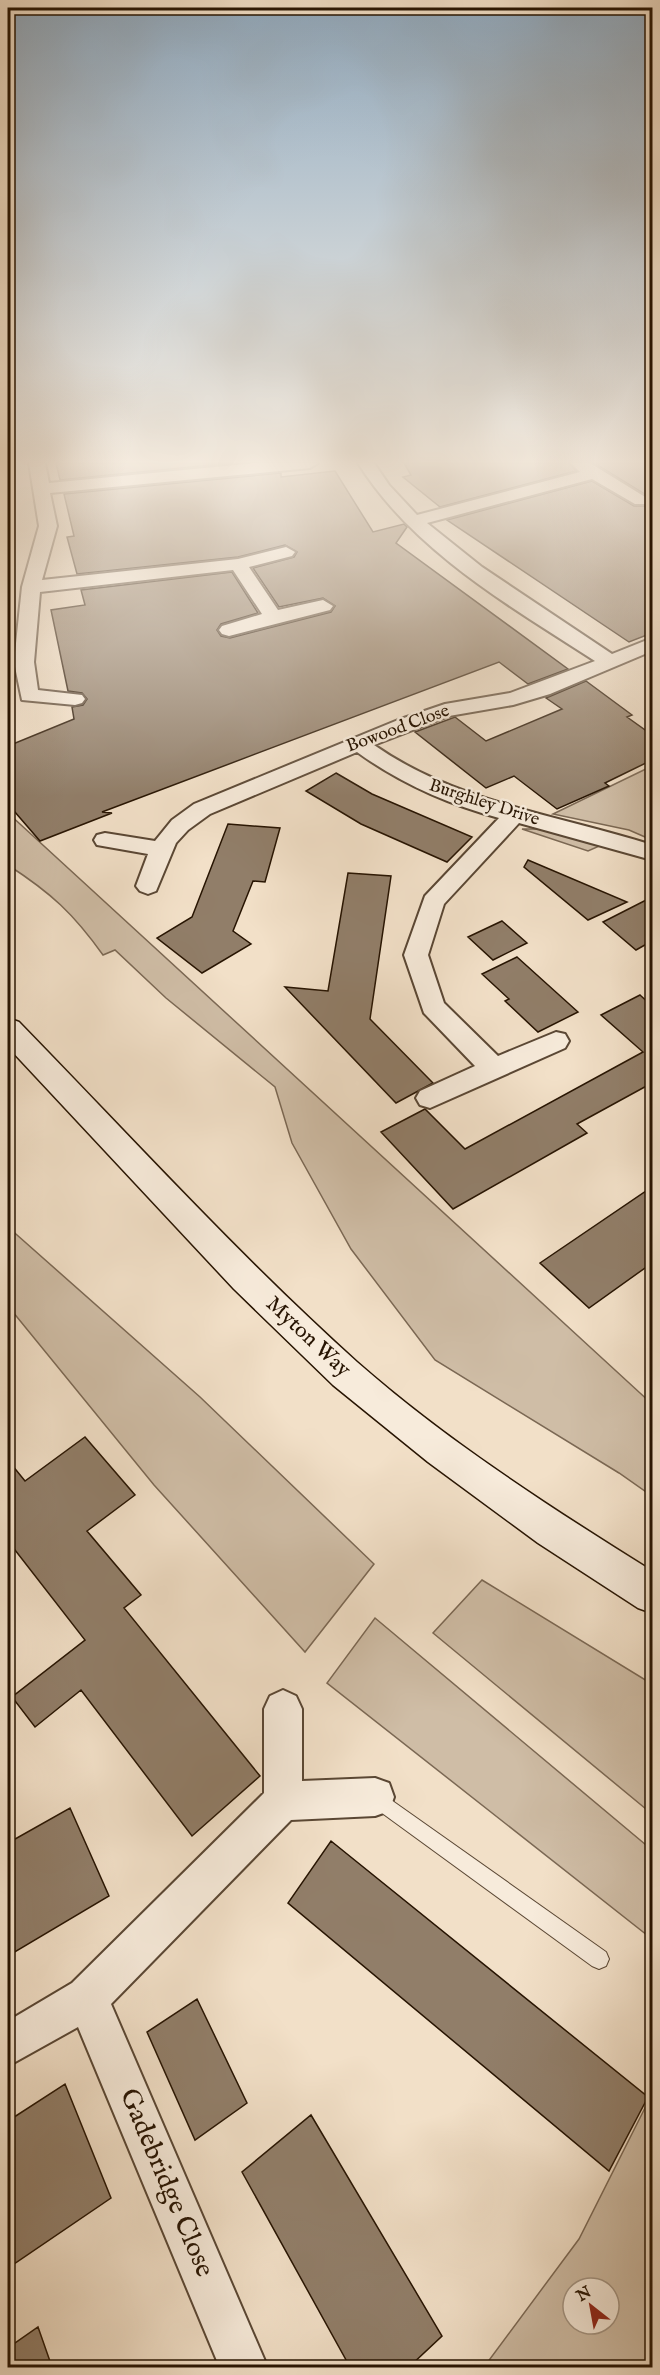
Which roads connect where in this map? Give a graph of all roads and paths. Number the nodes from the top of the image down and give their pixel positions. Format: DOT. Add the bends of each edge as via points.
graph roads {
  1 [pos="35,574"];
  2 [pos="149,574"];
  3 [pos="244,574"];
  4 [pos="481,574"];
  5 [pos="31,587"];
  6 [pos="323,606"];
  7 [pos="273,617"];
  8 [pos="229,630"];
  9 [pos="652,644"];
  10 [pos="609,661"];
  11 [pos="75,699"];
  12 [pos="358,743"];
  13 [pos="513,816"];
  14 [pos="105,840"];
  15 [pos="160,849"];
  16 [pos="652,853"];
  17 [pos="147,886"];
  18 [pos="8,1029"];
  19 [pos="556,1041"];
  20 [pos="494,1069"];
  21 [pos="430,1098"];
  22 [pos="652,1594"];
  23 [pos="283,1709"];
  24 [pos="375,1797"];
  25 [pos="283,1801"];
  26 [pos="599,1959"];
  27 [pos="87,1998"];
  28 [pos="8,2045"];
  29 [pos="244,2367"];
  1 -- 5 [label="street"];
  2 -- 5 [label="street"];
  3 -- 7 [label="street"];
  4 -- 10 [label="street"];
  5 -- 11 [label="street" via="24,662 29,696"];
  6 -- 7 [label="street"];
  7 -- 8 [label="street"];
  9 -- 10 [label="street, Bowood Close"];
  10 -- 12 [label="street, Bowood Close" via="543,690 445,710"];
  12 -- 13 [label="street, Burghley Drive" via="380,762 411,778"];
  12 -- 15 [label="street, Bowood Close" via="202,809 178,824"];
  13 -- 16 [label="street, Burghley Drive"];
  13 -- 20 [label="street" via="433,901 416,955 433,1007"];
  14 -- 15 [label="street"];
  15 -- 17 [label="street, Bowood Close"];
  18 -- 22 [label="street, Myton Way" via="246,1279 346,1374 441,1450 552,1530"];
  19 -- 20 [label="street"];
  20 -- 21 [label="street"];
  23 -- 25 [label="street"];
  24 -- 25 [label="street"];
  24 -- 26 [label="lane"];
  25 -- 27 [label="street"];
  27 -- 28 [label="street"];
  27 -- 29 [label="street, Gadebridge Close"];
}
